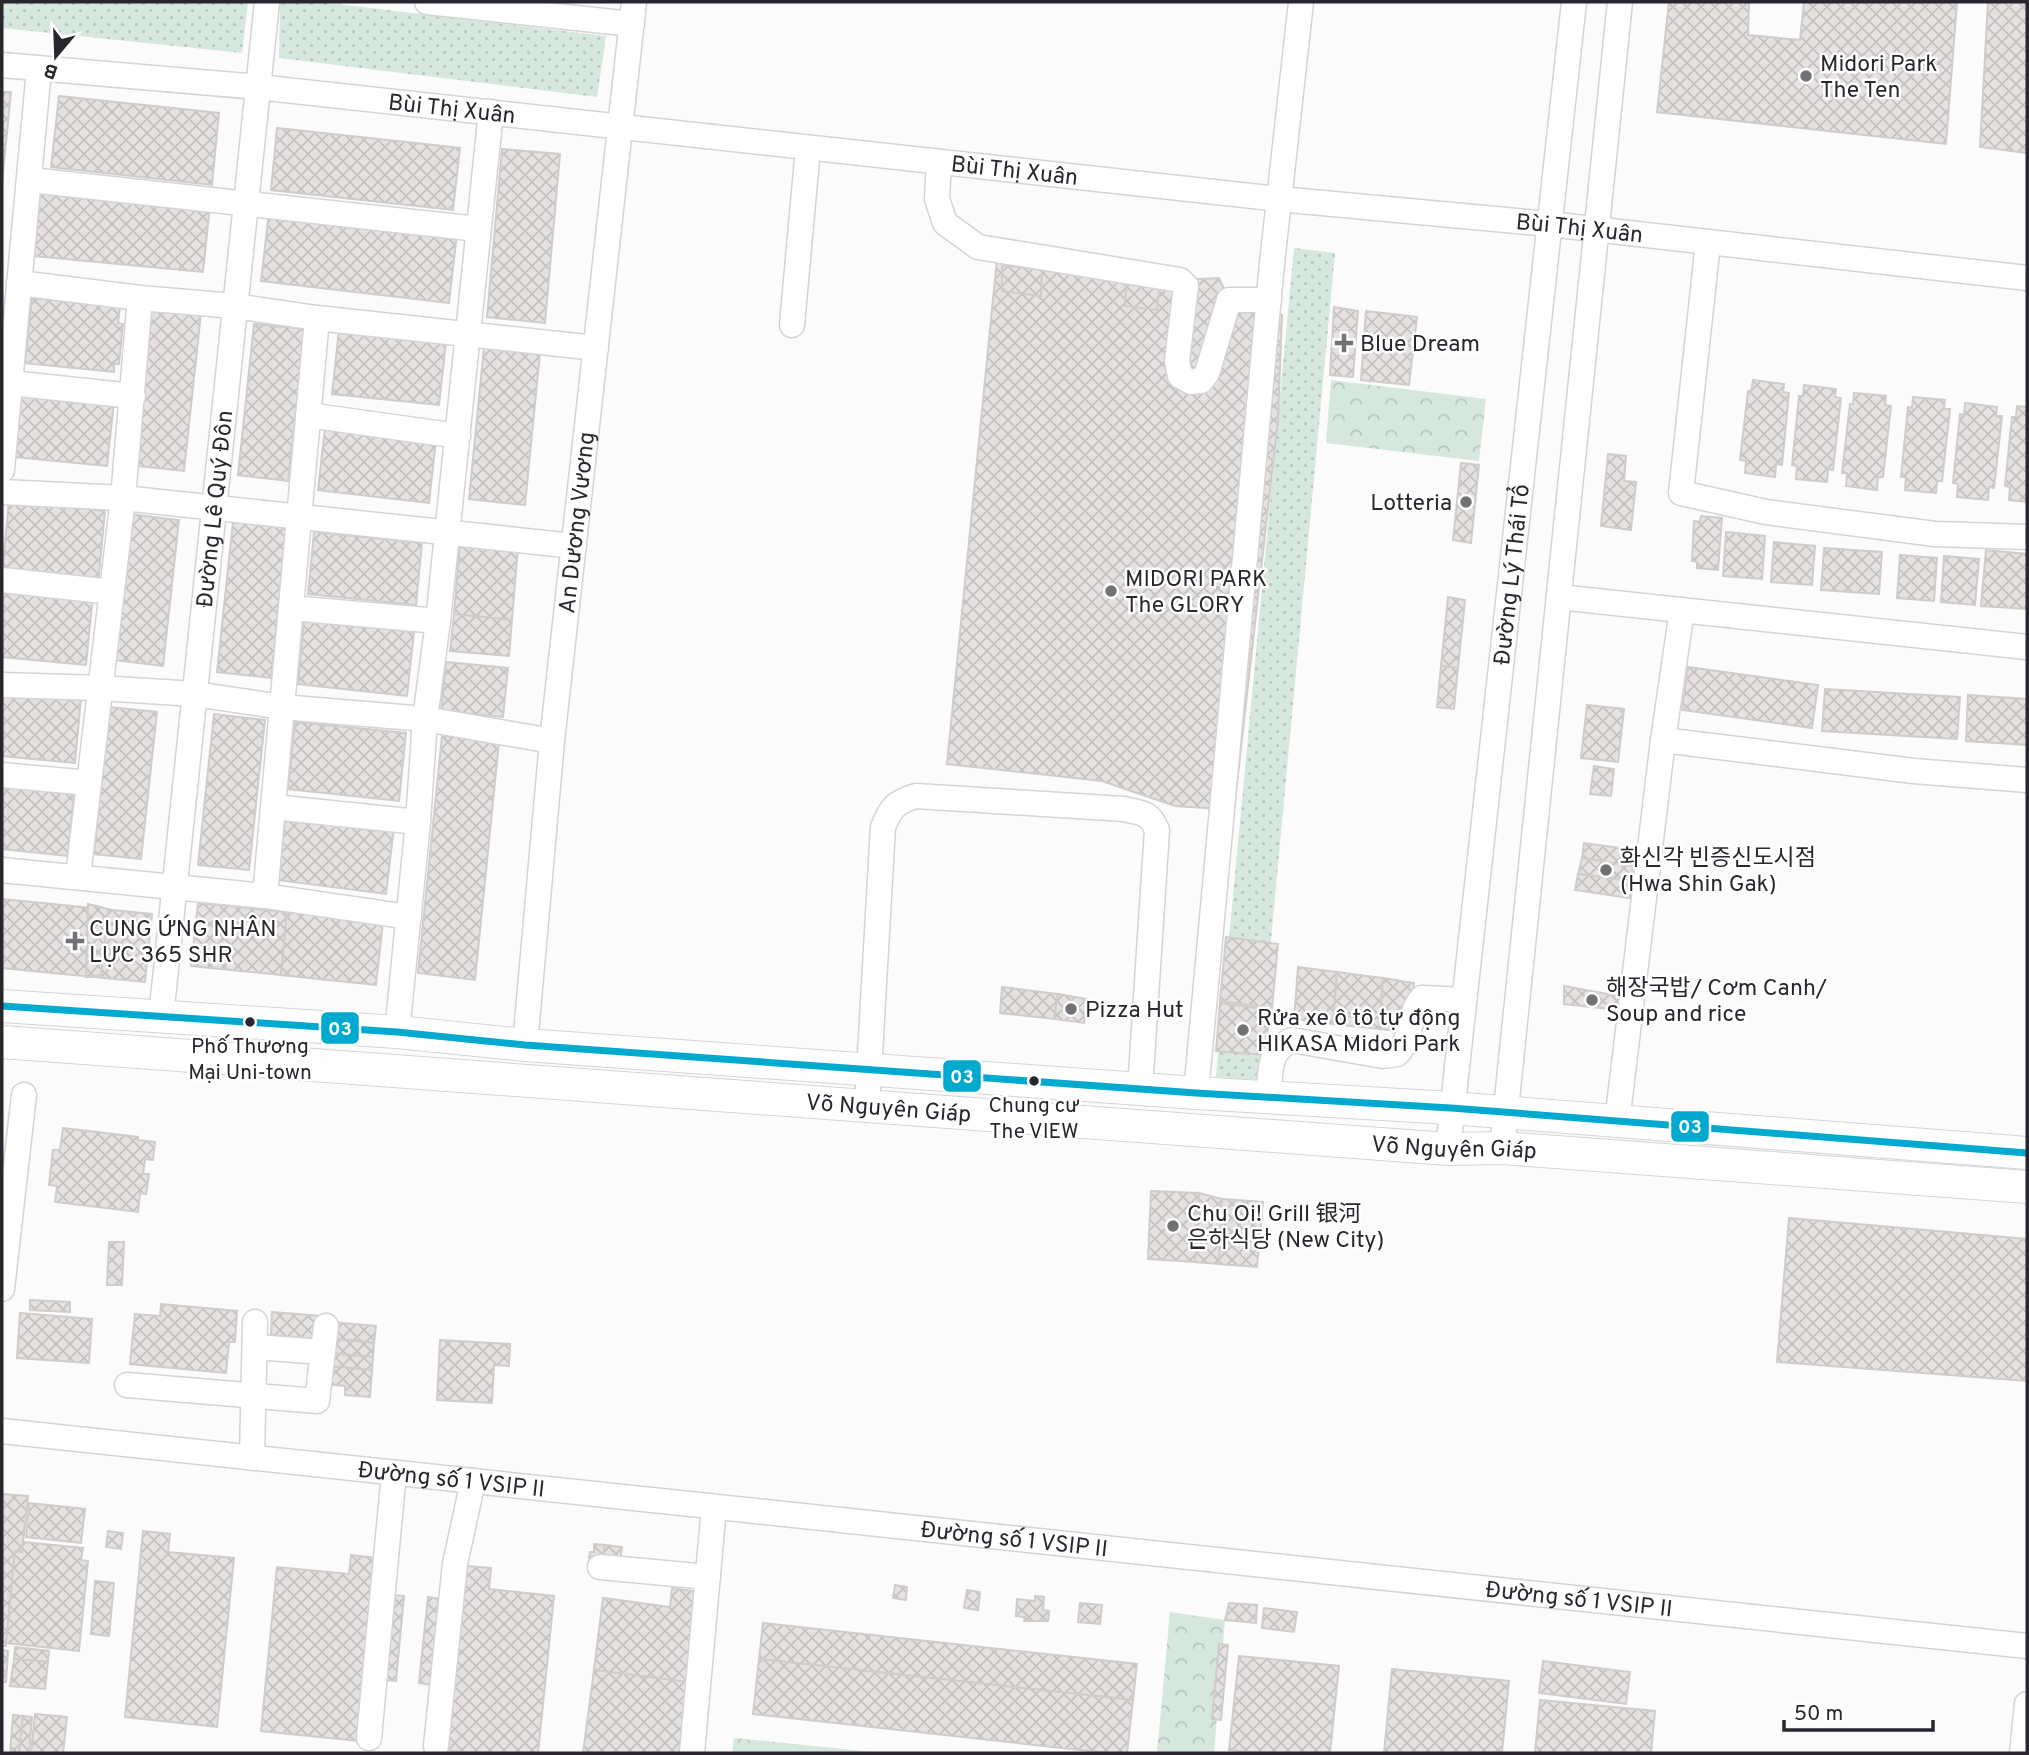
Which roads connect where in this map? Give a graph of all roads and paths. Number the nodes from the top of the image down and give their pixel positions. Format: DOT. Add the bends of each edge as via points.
graph roads {
  1 [pos="267,2"];
  2 [pos="427,2"];
  3 [pos="1301,2"];
  4 [pos="1574,2"];
  5 [pos="1620,2"];
  6 [pos="519,7"];
  7 [pos="633,13"];
  8 [pos="2,65"];
  9 [pos="39,69"];
  10 [pos="258,87"];
  11 [pos="491,112"];
  12 [pos="620,128"];
  13 [pos="808,148"];
  14 [pos="939,162"];
  15 [pos="30,180"];
  16 [pos="1279,199"];
  17 [pos="246,202"];
  18 [pos="1549,224"];
  19 [pos="478,229"];
  20 [pos="1597,231"];
  21 [pos="1708,243"];
  22 [pos="2027,278"];
  23 [pos="19,283"];
  24 [pos="140,298"];
  25 [pos="1269,300"];
  26 [pos="235,306"];
  27 [pos="317,318"];
  28 [pos="792,325"];
  29 [pos="467,332"];
  30 [pos="596,348"];
  31 [pos="10,383"];
  32 [pos="133,396"];
  33 [pos="308,415"];
  34 [pos="458,436"];
  35 [pos="2,470"];
  36 [pos="2,492"];
  37 [pos="122,498"];
  38 [pos="214,506"];
  39 [pos="299,516"];
  40 [pos="447,532"];
  41 [pos="2027,537"];
  42 [pos="575,546"];
  43 [pos="2,580"];
  44 [pos="112,592"];
  45 [pos="1559,597"];
  46 [pos="291,608"];
  47 [pos="1682,610"];
  48 [pos="438,621"];
  49 [pos="2027,647"];
  50 [pos="2,685"];
  51 [pos="100,688"];
  52 [pos="195,694"];
  53 [pos="282,707"];
  54 [pos="425,719"];
  55 [pos="1663,740"];
  56 [pos="552,741"];
  57 [pos="2,775"];
  58 [pos="2027,780"];
  59 [pos="89,783"];
  60 [pos="273,807"];
  61 [pos="418,822"];
  62 [pos="2,870"];
  63 [pos="78,876"];
  64 [pos="175,887"];
  65 [pos="265,896"];
  66 [pos="409,917"];
  67 [pos="1463,1000"];
  68 [pos="2,1006"];
  69 [pos="161,1017"];
  70 [pos="397,1032"];
  71 [pos="2,1042"];
  72 [pos="525,1045"];
  73 [pos="869,1070"];
  74 [pos="1140,1089"];
  75 [pos="1196,1093"];
  76 [pos="24,1095"];
  77 [pos="1268,1098"];
  78 [pos="867,1106"];
  79 [pos="1451,1108"];
  80 [pos="1505,1114"];
  81 [pos="1617,1122"];
  82 [pos="1502,1148"];
  83 [pos="1448,1149"];
  84 [pos="2027,1153"];
  85 [pos="2027,1187"];
  86 [pos="2,1289"];
  87 [pos="326,1326"];
  88 [pos="323,1352"];
  89 [pos="127,1385"];
  90 [pos="254,1395"];
  91 [pos="2,1431"];
  92 [pos="253,1458"];
  93 [pos="394,1473"];
  94 [pos="473,1481"];
  95 [pos="714,1507"];
  96 [pos="600,1567"];
  97 [pos="708,1577"];
  98 [pos="2027,1646"];
  99 [pos="2027,1704"];
  100 [pos="369,1738"];
  101 [pos="436,1746"];
  102 [pos="692,1753"];
  103 [pos="2022,1753"];
  1 -- 10 [label="street, Đường Lê Quý Đôn"];
  2 -- 6 [label="street"];
  3 -- 16 [label="street"];
  4 -- 18 [label="street, Đường Lý Thái Tổ"];
  5 -- 20 [label="street"];
  6 -- 7 [label="street"];
  7 -- 12 [label="street, An Dương Vương"];
  8 -- 9 [label="street, Bùi Thị Xuân"];
  9 -- 10 [label="street, Bùi Thị Xuân"];
  9 -- 15 [label="street"];
  10 -- 11 [label="street, Bùi Thị Xuân"];
  10 -- 17 [label="street, Đường Lê Quý Đôn"];
  11 -- 12 [label="street, Bùi Thị Xuân"];
  11 -- 19 [label="street"];
  12 -- 13 [label="street, Bùi Thị Xuân"];
  12 -- 30 [label="street, An Dương Vương"];
  13 -- 14 [label="street, Bùi Thị Xuân"];
  13 -- 28 [label="street"];
  14 -- 16 [label="street, Bùi Thị Xuân"];
  14 -- 25 [label="street" via="937,199 945,223 978,247 1180,280 1186,286 1177,361 1180,376 1191,382 1201,381 1207,373 1229,300"];
  15 -- 17 [label="street"];
  15 -- 23 [label="street"];
  16 -- 18 [label="street, Bùi Thị Xuân"];
  16 -- 25 [label="street"];
  17 -- 19 [label="street"];
  17 -- 26 [label="street, Đường Lê Quý Đôn"];
  18 -- 20 [label="street, Bùi Thị Xuân"];
  18 -- 67 [label="street, Đường Lý Thái Tổ"];
  19 -- 29 [label="street"];
  20 -- 21 [label="street, Bùi Thị Xuân"];
  20 -- 45 [label="street"];
  21 -- 22 [label="street, Bùi Thị Xuân"];
  21 -- 41 [label="street" via="1681,493 1766,512 1935,534"];
  23 -- 24 [label="street"];
  23 -- 31 [label="street"];
  24 -- 26 [label="street"];
  24 -- 32 [label="street"];
  25 -- 75 [label="street"];
  26 -- 27 [label="street"];
  26 -- 38 [label="street, Đường Lê Quý Đôn"];
  27 -- 29 [label="street"];
  27 -- 33 [label="street"];
  29 -- 30 [label="street"];
  29 -- 34 [label="street"];
  30 -- 42 [label="street, An Dương Vương"];
  31 -- 32 [label="street"];
  31 -- 35 [label="street"];
  32 -- 37 [label="street"];
  33 -- 34 [label="street"];
  33 -- 39 [label="street"];
  34 -- 40 [label="street"];
  36 -- 37 [label="street"];
  37 -- 38 [label="street"];
  37 -- 44 [label="street"];
  38 -- 39 [label="street"];
  38 -- 52 [label="street, Đường Lê Quý Đôn"];
  39 -- 40 [label="street"];
  39 -- 46 [label="street"];
  40 -- 42 [label="street"];
  40 -- 48 [label="street"];
  42 -- 56 [label="street, An Dương Vương"];
  43 -- 44 [label="street"];
  44 -- 51 [label="street"];
  45 -- 47 [label="street"];
  45 -- 80 [label="street"];
  46 -- 48 [label="street"];
  46 -- 53 [label="street"];
  47 -- 49 [label="street"];
  47 -- 55 [label="street"];
  48 -- 54 [label="street"];
  50 -- 51 [label="street"];
  51 -- 52 [label="street"];
  51 -- 59 [label="street"];
  52 -- 53 [label="street"];
  52 -- 64 [label="street, Đường Lê Quý Đôn"];
  53 -- 54 [label="street"];
  53 -- 60 [label="street"];
  54 -- 56 [label="street"];
  54 -- 61 [label="street"];
  55 -- 58 [label="street"];
  55 -- 81 [label="street"];
  56 -- 72 [label="street, An Dương Vương"];
  57 -- 59 [label="street"];
  59 -- 63 [label="street"];
  60 -- 61 [label="street"];
  60 -- 65 [label="street"];
  61 -- 66 [label="street"];
  62 -- 63 [label="street"];
  63 -- 64 [label="street"];
  64 -- 65 [label="street"];
  64 -- 69 [label="street, Đường Lê Quý Đôn"];
  65 -- 66 [label="street"];
  66 -- 70 [label="street"];
  67 -- 77 [label="street" via="1422,998 1413,1008 1407,1044 1397,1054 1383,1056 1292,1040 1281,1044 1274,1054"];
  67 -- 79 [label="street, Đường Lý Thái Tổ"];
  68 -- 69 [label="main road, Võ Nguyên Giáp"];
  69 -- 70 [label="main road, Võ Nguyên Giáp"];
  70 -- 72 [label="main road, Võ Nguyên Giáp"];
  71 -- 78 [label="main road, Võ Nguyên Giáp"];
  72 -- 73 [label="main road, Võ Nguyên Giáp"];
  73 -- 74 [label="main road, Võ Nguyên Giáp"];
  73 -- 74 [label="street" via="883,827 899,801 916,796 1124,809 1153,818 1157,830"];
  73 -- 78 [label="street"];
  74 -- 75 [label="main road, Võ Nguyên Giáp"];
  75 -- 77 [label="main road, Võ Nguyên Giáp"];
  76 -- 86 [label="street"];
  77 -- 79 [label="main road, Võ Nguyên Giáp"];
  78 -- 83 [label="main road, Võ Nguyên Giáp"];
  79 -- 80 [label="main road, Võ Nguyên Giáp"];
  79 -- 83 [label="street, Đường Lý Thái Tổ"];
  80 -- 81 [label="main road, Võ Nguyên Giáp"];
  80 -- 82 [label="street"];
  81 -- 84 [label="main road, Võ Nguyên Giáp"];
  82 -- 83 [label="main road, Võ Nguyên Giáp"];
  82 -- 85 [label="main road, Võ Nguyên Giáp"];
  87 -- 88 [label="street"];
  88 -- 90 [label="street" via="317,1401"];
  88 -- 90 [label="street" via="255,1334"];
  89 -- 90 [label="street"];
  90 -- 92 [label="street"];
  91 -- 92 [label="street, Đường số 1 VSIP II"];
  92 -- 93 [label="street, Đường số 1 VSIP II"];
  93 -- 94 [label="street, Đường số 1 VSIP II"];
  93 -- 100 [label="street"];
  94 -- 95 [label="street, Đường số 1 VSIP II"];
  94 -- 101 [label="street" via="455,1564"];
  95 -- 97 [label="street"];
  95 -- 98 [label="street, Đường số 1 VSIP II"];
  96 -- 97 [label="street"];
  97 -- 102 [label="street"];
  99 -- 103 [label="street"];
}
